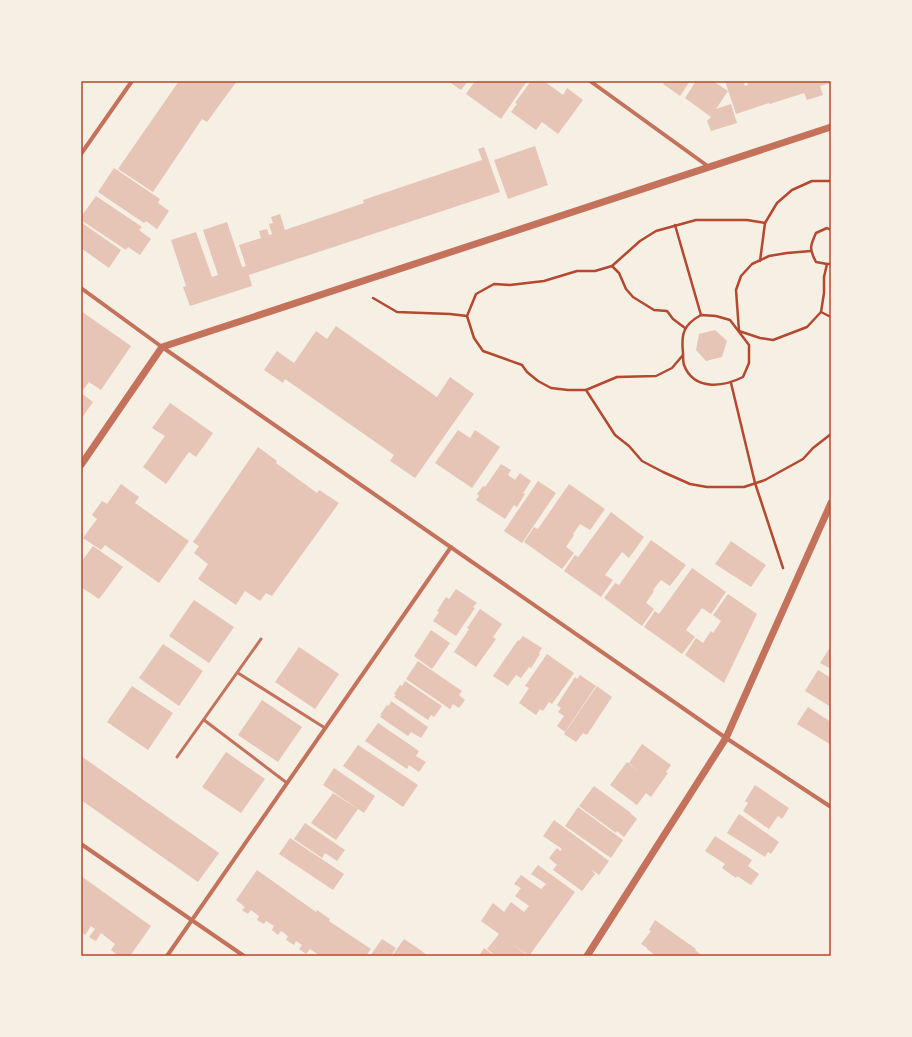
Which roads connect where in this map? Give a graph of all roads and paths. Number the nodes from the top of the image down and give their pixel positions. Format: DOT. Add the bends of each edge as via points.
graph roads {
  1 [pos="132,81"];
  2 [pos="590,81"];
  3 [pos="831,127"];
  4 [pos="81,154"];
  5 [pos="709,166"];
  6 [pos="831,181"];
  7 [pos="765,222"];
  8 [pos="675,225"];
  9 [pos="831,230"];
  10 [pos="811,251"];
  11 [pos="760,261"];
  12 [pos="829,264"];
  13 [pos="612,266"];
  14 [pos="81,288"];
  15 [pos="373,298"];
  16 [pos="821,312"];
  17 [pos="701,315"];
  18 [pos="467,316"];
  19 [pos="831,317"];
  20 [pos="685,328"];
  21 [pos="739,331"];
  22 [pos="162,347"];
  23 [pos="683,355"];
  24 [pos="731,383"];
  25 [pos="586,390"];
  26 [pos="831,434"];
  27 [pos="81,465"];
  28 [pos="755,483"];
  29 [pos="831,503"];
  30 [pos="451,547"];
  31 [pos="783,568"];
  32 [pos="261,639"];
  33 [pos="238,673"];
  34 [pos="204,720"];
  35 [pos="326,728"];
  36 [pos="726,738"];
  37 [pos="177,757"];
  38 [pos="287,783"];
  39 [pos="831,807"];
  40 [pos="81,844"];
  41 [pos="192,920"];
  42 [pos="168,956"];
  43 [pos="244,956"];
  44 [pos="587,956"];
  1 -- 4 [label="street"];
  2 -- 5 [label="street"];
  3 -- 5 [label="street"];
  5 -- 22 [label="street"];
  6 -- 7 [label="path" via="812,181 792,190 777,203"];
  7 -- 8 [label="path" via="696,220"];
  7 -- 11 [label="path"];
  8 -- 13 [label="path" via="656,230"];
  8 -- 17 [label="path"];
  9 -- 10 [label="path" via="828,228 816,233"];
  10 -- 11 [label="path" via="769,256"];
  10 -- 12 [label="path" via="816,262"];
  11 -- 21 [label="path" via="752,264 741,276 736,290"];
  12 -- 16 [label="path" via="824,277"];
  13 -- 18 [label="path" via="595,271 577,271 544,281 494,284 476,294"];
  13 -- 20 [label="path" via="633,297 654,310 667,311"];
  14 -- 22 [label="street"];
  15 -- 18 [label="path" via="397,312"];
  16 -- 19 [label="path"];
  16 -- 21 [label="path" via="806,327 773,340"];
  17 -- 20 [label="path"];
  17 -- 21 [label="path" via="730,320"];
  18 -- 25 [label="path" via="474,338 483,352 522,365 538,381 551,388"];
  20 -- 23 [label="path"];
  21 -- 24 [label="path" via="749,345 749,363 742,377"];
  22 -- 27 [label="street"];
  22 -- 30 [label="street"];
  23 -- 24 [label="path" via="684,365 696,380 709,385"];
  23 -- 25 [label="path" via="672,368 656,376 617,377"];
  24 -- 28 [label="path"];
  25 -- 28 [label="path" via="615,435 642,461 690,484 707,487 744,487"];
  26 -- 28 [label="path" via="803,459"];
  28 -- 31 [label="path"];
  29 -- 36 [label="street"];
  30 -- 35 [label="street"];
  30 -- 36 [label="street"];
  32 -- 33 [label="lane"];
  33 -- 34 [label="lane"];
  33 -- 35 [label="lane"];
  34 -- 37 [label="lane"];
  34 -- 38 [label="lane"];
  35 -- 38 [label="street"];
  36 -- 39 [label="street"];
  36 -- 44 [label="street"];
  38 -- 41 [label="street"];
  40 -- 41 [label="street"];
  41 -- 42 [label="street"];
  41 -- 43 [label="street"];
}
